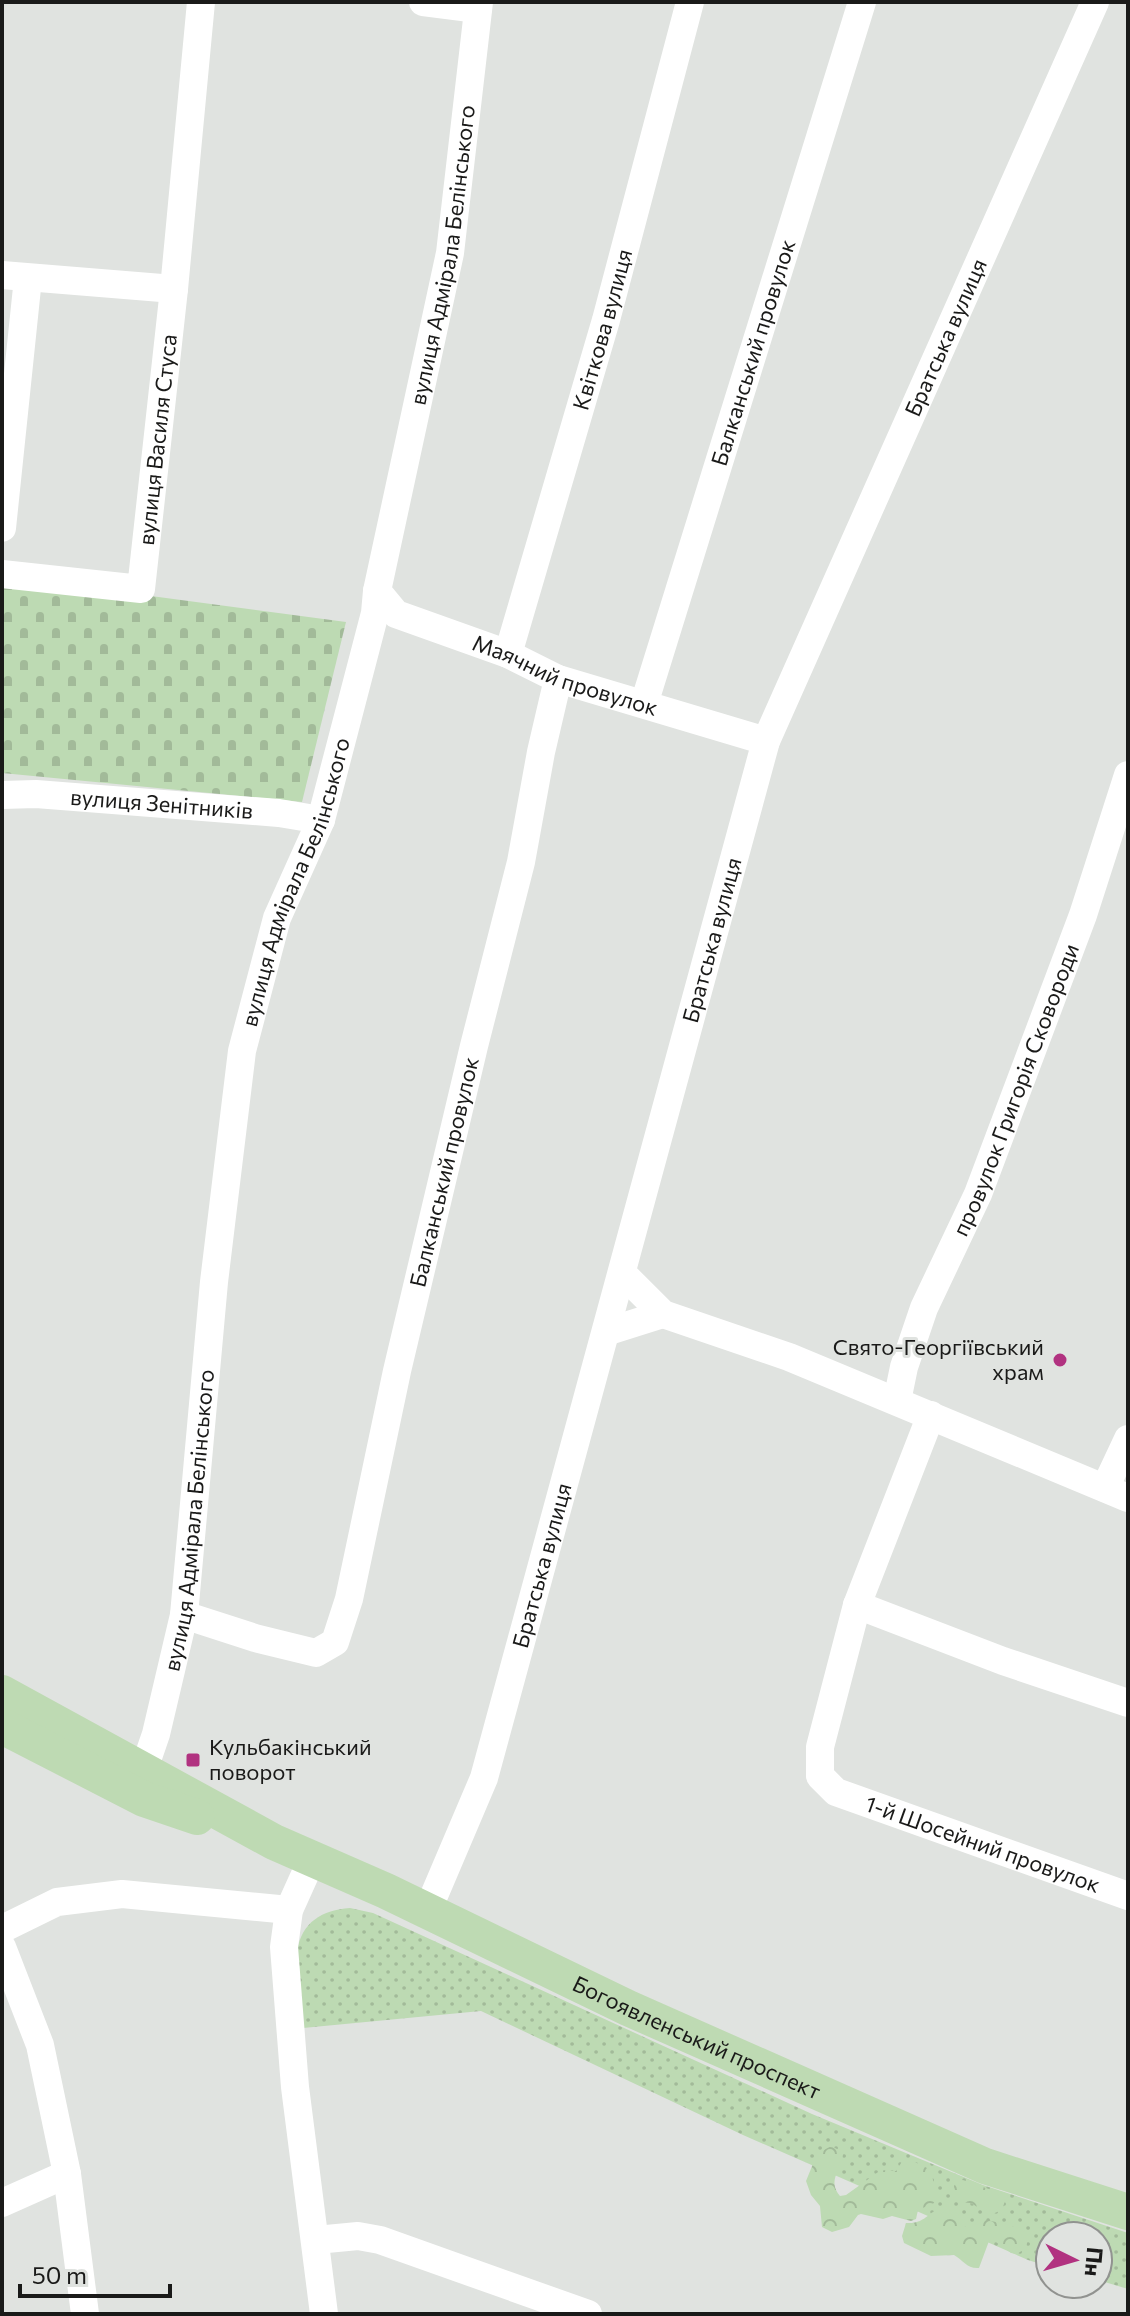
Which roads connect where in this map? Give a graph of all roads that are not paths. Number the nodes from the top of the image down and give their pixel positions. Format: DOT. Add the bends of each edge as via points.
graph roads {
  1 [pos="201,2"];
  2 [pos="423,2"];
  3 [pos="690,2"];
  4 [pos="862,2"];
  5 [pos="1095,2"];
  6 [pos="478,5"];
  7 [pos="15,277"];
  8 [pos="174,289"];
  9 [pos="2,528"];
  10 [pos="2,574"];
  11 [pos="377,591"];
  12 [pos="508,654"];
  13 [pos="558,679"];
  14 [pos="644,704"];
  15 [pos="766,741"];
  16 [pos="1128,775"];
  17 [pos="2,795"];
  18 [pos="321,820"];
  19 [pos="623,1274"];
  20 [pos="663,1314"];
  21 [pos="606,1332"];
  22 [pos="897,1401"];
  23 [pos="931,1415"];
  24 [pos="1128,1439"];
  25 [pos="1116,1493"];
  26 [pos="857,1605"];
  27 [pos="184,1615"];
  28 [pos="2,1693"];
  29 [pos="1128,1703"];
  30 [pos="2,1726"];
  31 [pos="144,1769"];
  32 [pos="274,1842"];
  33 [pos="312,1859"];
  34 [pos="1128,1896"];
  35 [pos="289,1910"];
  36 [pos="427,1912"];
  37 [pos="2,1929"];
  38 [pos="2,1947"];
  39 [pos="67,2174"];
  40 [pos="2,2203"];
  41 [pos="1128,2212"];
  42 [pos="316,2240"];
  43 [pos="571,2311"];
  44 [pos="85,2314"];
  45 [pos="324,2314"];
  1 -- 8 [label="street, вулиця Василя Стуса"];
  2 -- 6 [label="street"];
  3 -- 12 [label="street, Квіткова вулиця" via="606,320"];
  4 -- 14 [label="street, Балканський провулок"];
  5 -- 15 [label="street, Братська вулиця"];
  6 -- 11 [label="street, вулиця Адмірала Белінського" via="450,253"];
  7 -- 8 [label="street"];
  7 -- 9 [label="street"];
  8 -- 10 [label="street, вулиця Василя Стуса" via="141,589"];
  11 -- 12 [label="street, Маячний провулок" via="396,614"];
  11 -- 18 [label="street, вулиця Адмірала Белінського"];
  12 -- 13 [label="street, Маячний провулок"];
  13 -- 14 [label="street, Маячний провулок"];
  13 -- 27 [label="street, Балканський провулок" via="521,862 335,1642 316,1653"];
  14 -- 15 [label="street, Маячний провулок"];
  15 -- 19 [label="street, Братська вулиця"];
  16 -- 22 [label="street, провулок Григорія Сковороди" via="1083,915 978,1194 924,1308"];
  17 -- 18 [label="street, вулиця Зенітників" via="82,797"];
  18 -- 27 [label="street, вулиця Адмірала Белінського" via="277,918 242,1051 214,1282"];
  19 -- 20 [label="street"];
  19 -- 21 [label="street, Братська вулиця"];
  20 -- 21 [label="street"];
  20 -- 22 [label="street"];
  21 -- 36 [label="street, Братська вулиця" via="484,1778"];
  22 -- 23 [label="street"];
  23 -- 25 [label="street"];
  23 -- 26 [label="street"];
  24 -- 25 [label="street"];
  26 -- 29 [label="street"];
  26 -- 34 [label="street, 1-й Шосейний провулок" via="820,1747 820,1776 836,1792"];
  27 -- 31 [label="street, вулиця Адмірала Белінського"];
  28 -- 31 [label="main road, Богоявленський проспект"];
  30 -- 32 [label="main road, Богоявленський проспект" via="144,1799"];
  31 -- 32 [label="main road, Богоявленський проспект"];
  32 -- 33 [label="main road, Богоявленський проспект"];
  33 -- 35 [label="street"];
  33 -- 36 [label="main road, Богоявленський проспект"];
  35 -- 37 [label="street" via="122,1894 57,1902"];
  35 -- 42 [label="street" via="284,1947 287,1995"];
  36 -- 41 [label="main road, Богоявленський проспект" via="985,2166"];
  38 -- 39 [label="street" via="40,2045"];
  39 -- 40 [label="street"];
  39 -- 44 [label="street"];
  42 -- 43 [label="street" via="380,2240"];
  42 -- 45 [label="street"];
}
